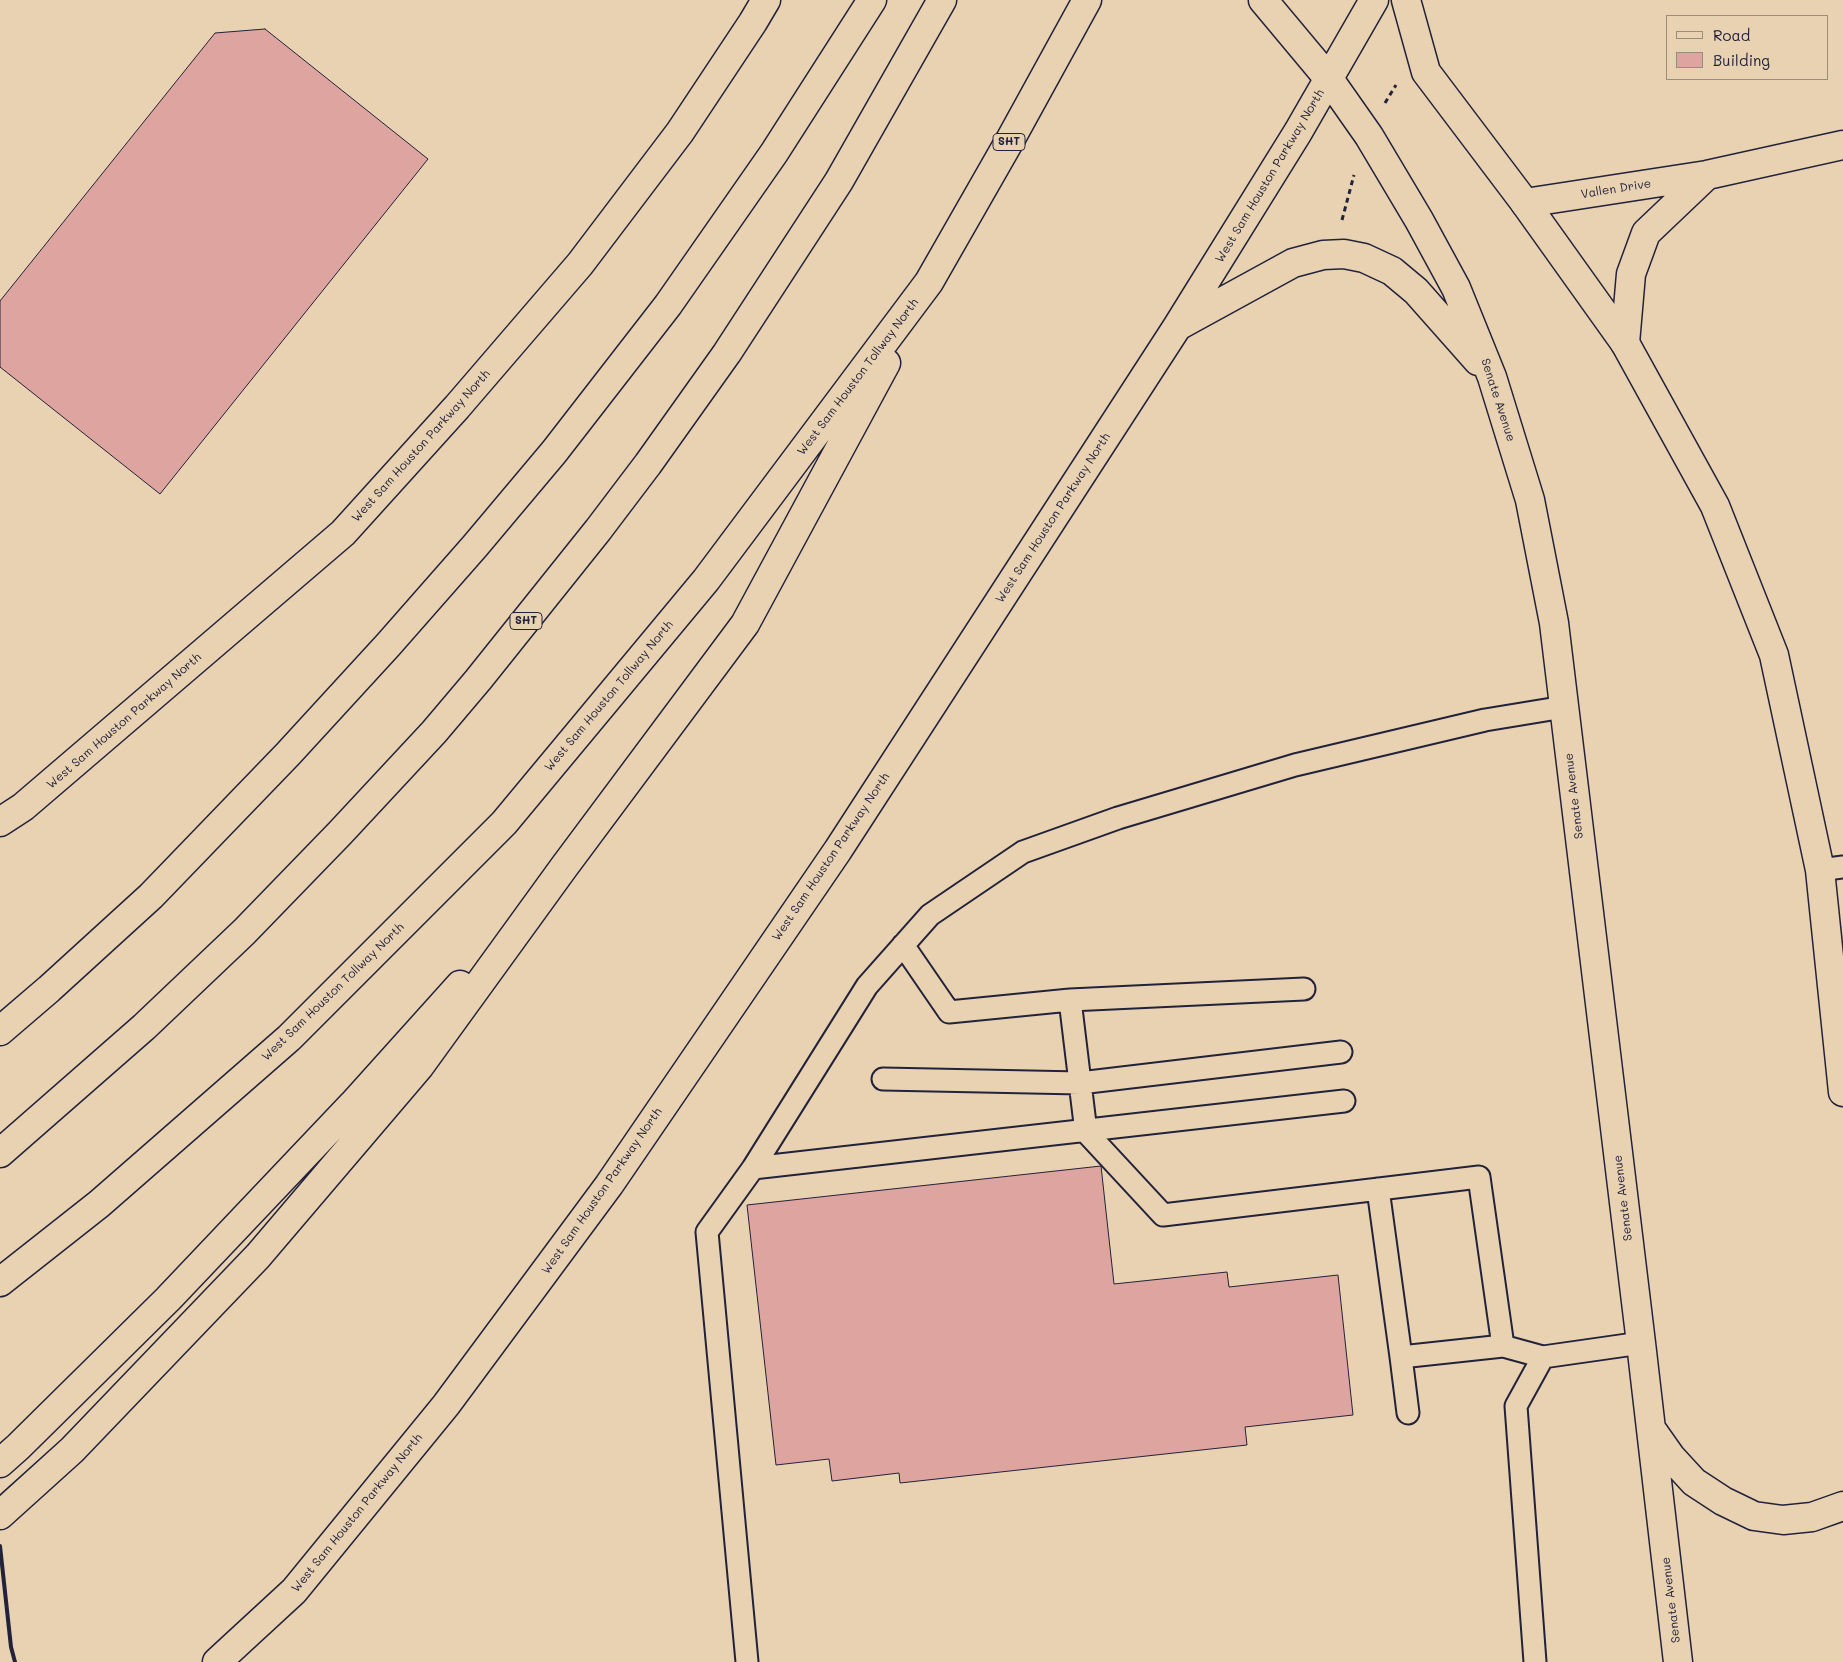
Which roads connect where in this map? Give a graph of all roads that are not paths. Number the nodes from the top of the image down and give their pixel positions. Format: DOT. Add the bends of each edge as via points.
graph roads {
  1 [pos="766,0"];
  2 [pos="872,0"];
  3 [pos="942,0"];
  4 [pos="1087,0"];
  5 [pos="1263,0"];
  6 [pos="1374,0"];
  7 [pos="1406,0"];
  8 [pos="1329,79"];
  9 [pos="1843,145"];
  10 [pos="1708,175"];
  11 [pos="1525,203"];
  12 [pos="929,282"];
  13 [pos="1177,327"];
  14 [pos="1625,343"];
  15 [pos="1492,377"];
  16 [pos="1564,708"];
  17 [pos="0,822"];
  18 [pos="564,867"];
  19 [pos="1832,869"];
  20 [pos="903,945"];
  21 [pos="1304,989"];
  22 [pos="1070,1000"];
  23 [pos="0,1031"];
  24 [pos="1341,1052"];
  25 [pos="883,1079"];
  26 [pos="1080,1083"];
  27 [pos="1843,1092"];
  28 [pos="1344,1101"];
  29 [pos="1086,1132"];
  30 [pos="0,1152"];
  31 [pos="753,1168"];
  32 [pos="1378,1189"];
  33 [pos="0,1282"];
  34 [pos="1641,1343"];
  35 [pos="1503,1346"];
  36 [pos="1401,1357"];
  37 [pos="1543,1357"];
  38 [pos="1408,1413"];
  39 [pos="1651,1428"];
  40 [pos="0,1462"];
  41 [pos="1843,1506"];
  42 [pos="0,1515"];
  43 [pos="217,1662"];
  44 [pos="747,1662"];
  45 [pos="1534,1662"];
  46 [pos="1678,1662"];
  1 -- 17 [label="main road, West Sam Houston Parkway North" via="680,132 580,264 343,533 23,807"];
  2 -- 23 [label="main road" via="774,153 668,305 554,452 475,546 288,754 151,896"];
  3 -- 30 [label="main road, SHT" via="839,181 727,352 648,464 497,657 434,732 244,932 144,1027"];
  4 -- 12 [label="main road, West Sam Houston Tollway North / SHT"];
  5 -- 8 [label="main road, Senate Avenue"];
  6 -- 8 [label="main road, West Sam Houston Parkway North"];
  7 -- 11 [label="main road" via="1426,72"];
  8 -- 13 [label="main road, West Sam Houston Parkway North"];
  8 -- 15 [label="main road, Senate Avenue" via="1369,136 1419,220 1456,288"];
  9 -- 10 [label="main road, Vallen Drive"];
  10 -- 11 [label="main road, Vallen Drive"];
  10 -- 14 [label="main road" via="1646,233 1631,274"];
  11 -- 14 [label="main road"];
  12 -- 18 [label="main road" via="745,624"];
  12 -- 33 [label="main road, West Sam Houston Tollway North / SHT" via="706,580 504,823 289,1038 99,1204"];
  13 -- 15 [label="main road" via="1293,263 1323,255 1344,254 1364,258 1392,271 1416,291"];
  13 -- 43 [label="main road, West Sam Houston Parkway North" via="838,850 582,1222 446,1405 294,1591"];
  14 -- 19 [label="main road" via="1716,506 1774,655"];
  15 -- 16 [label="main road, Senate Avenue" via="1530,500 1554,623"];
  16 -- 20 [label="lane" via="1485,720 1295,765 1118,818 1023,852 930,915"];
  16 -- 34 [label="main road, Senate Avenue"];
  18 -- 40 [label="main road" via="353,1104 168,1299"];
  18 -- 42 [label="main road" via="419,1068 258,1256 72,1450"];
  19 -- 27 [label="main road"];
  20 -- 22 [label="lane" via="948,1012"];
  20 -- 31 [label="lane" via="866,986"];
  21 -- 22 [label="lane"];
  22 -- 26 [label="lane"];
  24 -- 26 [label="lane"];
  25 -- 26 [label="lane"];
  26 -- 29 [label="lane"];
  28 -- 29 [label="lane"];
  29 -- 31 [label="lane"];
  29 -- 32 [label="lane" via="1164,1215"];
  31 -- 44 [label="lane" via="706,1232"];
  32 -- 35 [label="lane" via="1479,1177"];
  32 -- 36 [label="lane"];
  34 -- 37 [label="lane"];
  34 -- 39 [label="main road, Senate Avenue"];
  35 -- 36 [label="lane"];
  35 -- 37 [label="lane"];
  36 -- 38 [label="lane"];
  37 -- 45 [label="lane" via="1516,1406"];
  39 -- 41 [label="main road" via="1694,1482 1754,1516 1783,1520 1812,1517"];
  39 -- 46 [label="main road, Senate Avenue"];
}
